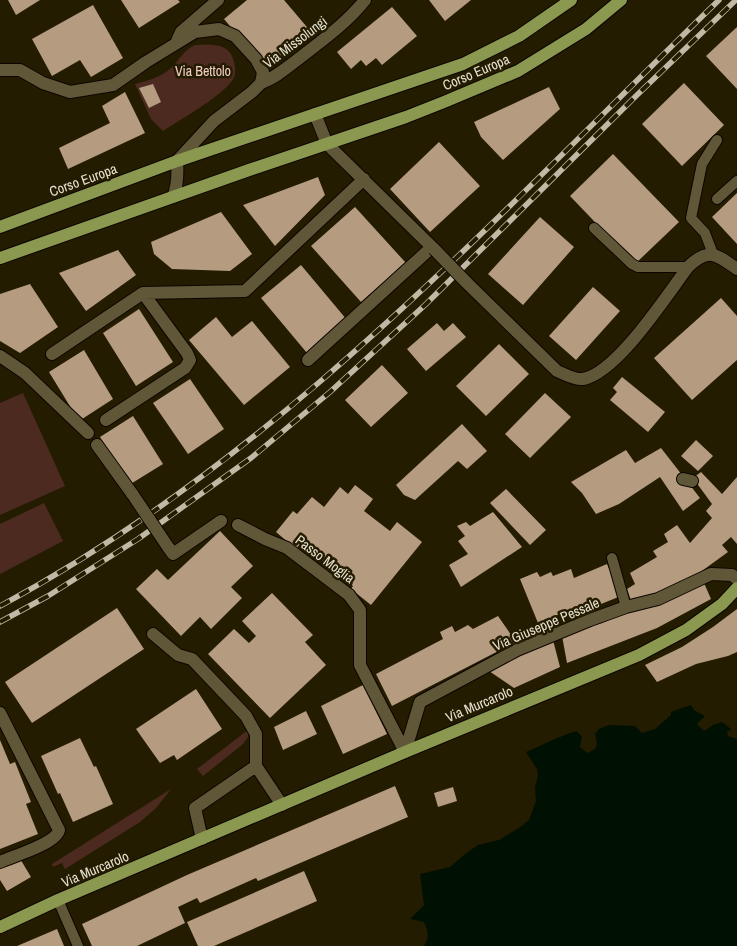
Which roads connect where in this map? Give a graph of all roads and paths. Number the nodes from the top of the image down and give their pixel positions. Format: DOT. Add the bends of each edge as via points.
graph roads {
  1 [pos="218,0"];
  2 [pos="365,0"];
  3 [pos="571,0"];
  4 [pos="621,0"];
  5 [pos="176,43"];
  6 [pos="0,70"];
  7 [pos="261,84"];
  8 [pos="316,114"];
  9 [pos="717,140"];
  10 [pos="327,144"];
  11 [pos="177,161"];
  12 [pos="364,180"];
  13 [pos="737,180"];
  14 [pos="173,197"];
  15 [pos="717,199"];
  16 [pos="0,227"];
  17 [pos="594,228"];
  18 [pos="433,248"];
  19 [pos="713,254"];
  20 [pos="0,258"];
  21 [pos="688,267"];
  22 [pos="737,269"];
  23 [pos="143,293"];
  24 [pos="52,354"];
  25 [pos="0,356"];
  26 [pos="308,360"];
  27 [pos="106,420"];
  28 [pos="88,433"];
  29 [pos="97,445"];
  30 [pos="221,521"];
  31 [pos="238,525"];
  32 [pos="612,558"];
  33 [pos="737,579"];
  34 [pos="737,588"];
  35 [pos="626,607"];
  36 [pos="153,634"];
  37 [pos="0,714"];
  38 [pos="405,752"];
  39 [pos="256,766"];
  40 [pos="282,805"];
  41 [pos="202,839"];
  42 [pos="0,862"];
  43 [pos="58,900"];
  44 [pos="0,927"];
  45 [pos="78,946"];
  1 -- 5 [label="street" via="181,32"];
  2 -- 7 [label="street, Via Missolungi" via="325,40 273,79"];
  3 -- 8 [label="main road, Corso Europa" via="519,36 463,64"];
  4 -- 10 [label="main road, Corso Europa" via="586,29 518,71 406,117"];
  5 -- 6 [label="street" via="113,85 70,92 43,83 20,70"];
  5 -- 7 [label="street" via="208,29 219,29 236,36 256,59 262,72"];
  7 -- 11 [label="street, Via Missolungi" via="214,120"];
  8 -- 10 [label="street"];
  8 -- 11 [label="main road, Corso Europa"];
  9 -- 19 [label="lane" via="702,164 690,218 705,233"];
  10 -- 12 [label="street"];
  10 -- 14 [label="main road, Corso Europa"];
  11 -- 14 [label="street" via="178,175"];
  11 -- 16 [label="main road, Corso Europa"];
  12 -- 18 [label="street"];
  12 -- 23 [label="street" via="245,290"];
  13 -- 15 [label="lane"];
  14 -- 20 [label="main road, Corso Europa"];
  17 -- 21 [label="lane" via="638,267"];
  18 -- 21 [label="street, bridge" via="557,371 584,379 611,363 631,344"];
  18 -- 26 [label="street"];
  19 -- 21 [label="street" via="704,255"];
  19 -- 22 [label="street"];
  23 -- 24 [label="street"];
  23 -- 27 [label="street" via="190,360 185,368"];
  25 -- 28 [label="street" via="25,373"];
  29 -- 30 [label="street, bridge" via="173,554"];
  31 -- 38 [label="street, Passo Moglia" via="287,548 349,595 360,610 360,665"];
  32 -- 35 [label="lane"];
  33 -- 35 [label="street, Via Giuseppe Pessale" via="732,575 711,574 658,599"];
  34 -- 38 [label="main road, Via Murcarolo" via="722,604 686,630 639,655"];
  35 -- 38 [label="street, Via Giuseppe Pessale" via="517,650 420,702"];
  36 -- 39 [label="street" via="178,655 192,659 246,716 256,734"];
  37 -- 42 [label="street" via="59,830 50,841"];
  38 -- 40 [label="main road, Via Murcarolo"];
  39 -- 40 [label="street"];
  39 -- 41 [label="street" via="195,808"];
  40 -- 41 [label="main road, Via Murcarolo"];
  41 -- 43 [label="main road, Via Murcarolo"];
  43 -- 44 [label="main road, Via Murcarolo"];
  43 -- 45 [label="lane"];
}
